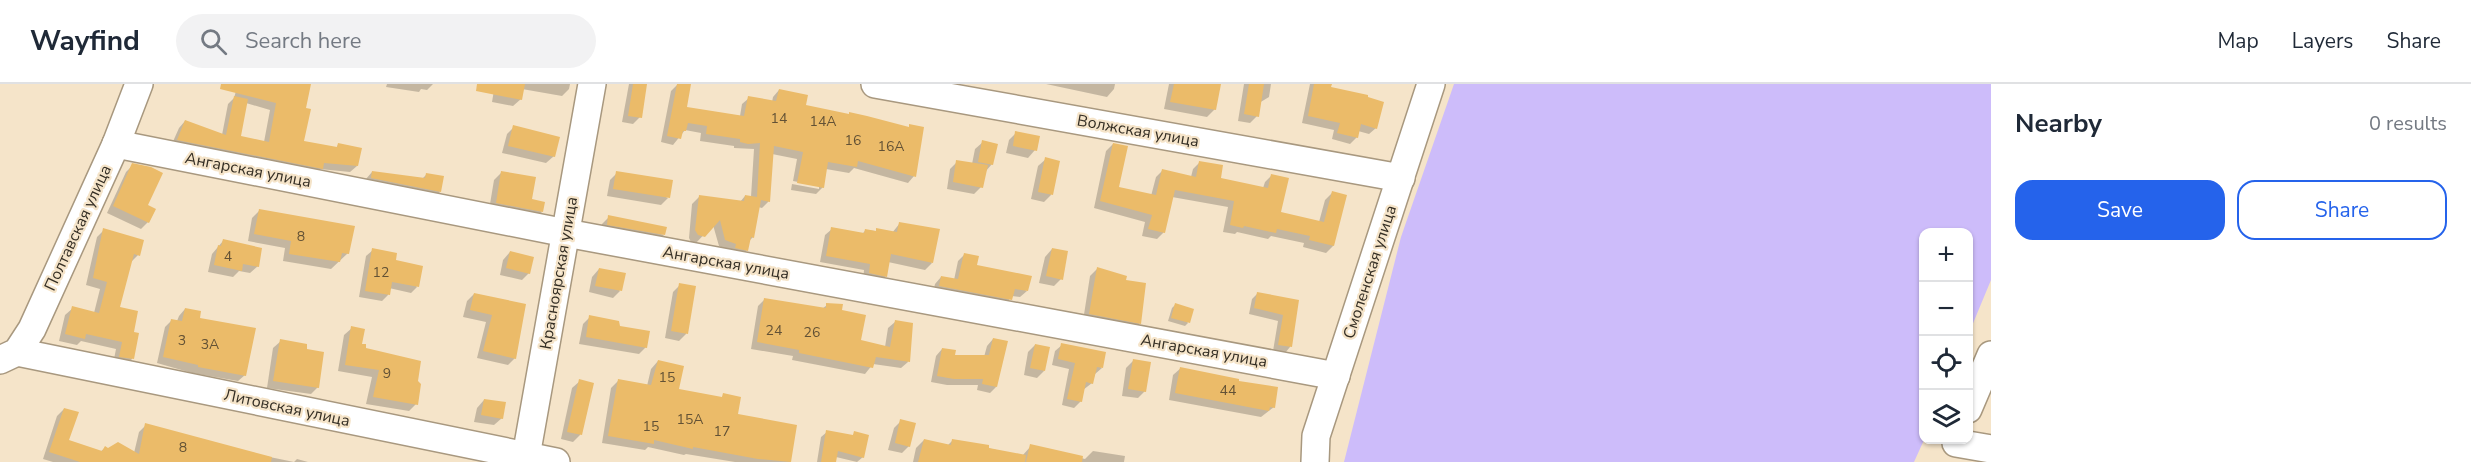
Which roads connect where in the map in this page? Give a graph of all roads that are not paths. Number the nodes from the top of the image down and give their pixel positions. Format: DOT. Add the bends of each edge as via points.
graph roads {
  1 [pos="139,84"];
  2 [pos="592,84"];
  3 [pos="875,84"];
  4 [pos="1431,84"];
  5 [pos="116,144"];
  6 [pos="1401,178"];
  7 [pos="566,233"];
  8 [pos="1991,355"];
  9 [pos="9,356"];
  10 [pos="1336,375"];
  11 [pos="1973,397"];
  12 [pos="1954,448"];
  13 [pos="1991,449"];
  14 [pos="526,460"];
  15 [pos="556,462"];
  16 [pos="1314,462"];
  1 -- 5 [label="street, Полтавская улица"];
  2 -- 7 [label="street, Красноярская улица"];
  3 -- 6 [label="street, Волжская улица"];
  4 -- 6 [label="street, Смоленская улица"];
  5 -- 7 [label="street, Ангарская улица"];
  5 -- 9 [label="street, Полтавская улица" via="32,328"];
  6 -- 10 [label="street, Смоленская улица"];
  7 -- 10 [label="street, Ангарская улица"];
  7 -- 14 [label="street, Красноярская улица"];
  8 -- 11 [label="street"];
  9 -- 14 [label="street, Литовская улица"];
  10 -- 16 [label="street, Смоленская улица" via="1316,436"];
  12 -- 13 [label="street"];
  14 -- 15 [label="street, Литовская улица"];
}
